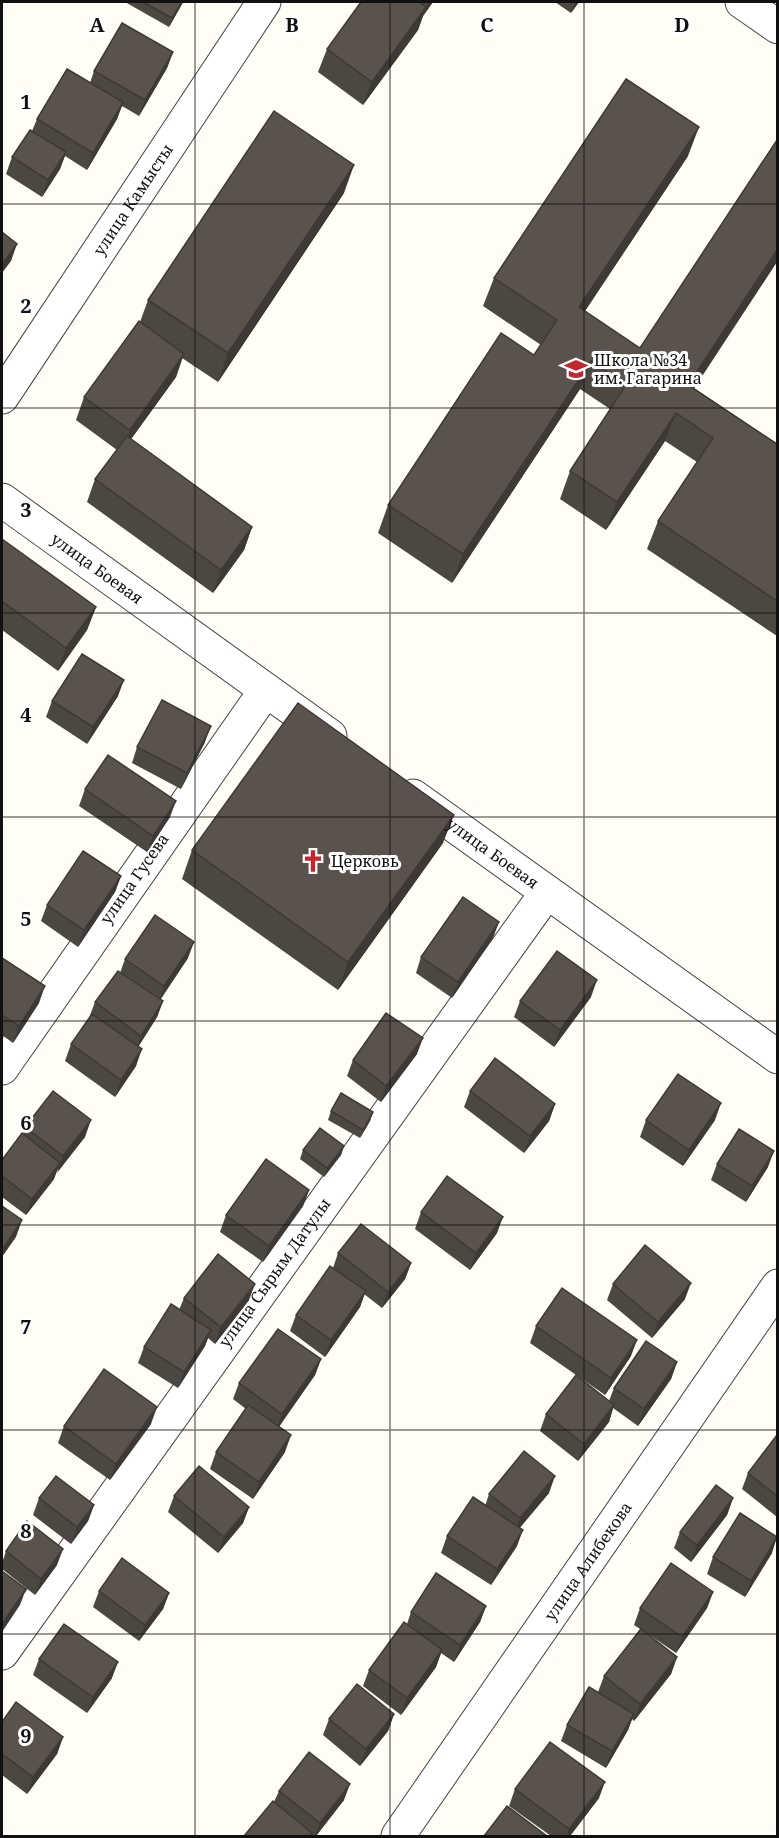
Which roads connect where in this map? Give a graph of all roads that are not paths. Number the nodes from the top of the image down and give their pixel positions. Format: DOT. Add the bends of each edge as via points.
graph roads {
  1 [pos="264,2"];
  2 [pos="742,2"];
  3 [pos="777,27"];
  4 [pos="2,397"];
  5 [pos="2,500"];
  6 [pos="266,690"];
  7 [pos="353,753"];
  8 [pos="392,780"];
  9 [pos="546,892"];
  10 [pos="777,1057"];
  11 [pos="2,1068"];
  12 [pos="777,1286"];
  13 [pos="2,1653"];
  14 [pos="398,1836"];
  1 -- 4 [label="street, улица Камысты"];
  2 -- 3 [label="street"];
  5 -- 6 [label="street, улица Боевая"];
  6 -- 7 [label="street, улица Боевая"];
  6 -- 11 [label="street, улица Гусева"];
  8 -- 9 [label="street, улица Боевая"];
  9 -- 10 [label="street, улица Боевая"];
  9 -- 13 [label="street, улица Сырым Датулы"];
  12 -- 14 [label="street, улица Алибекова"];
}
